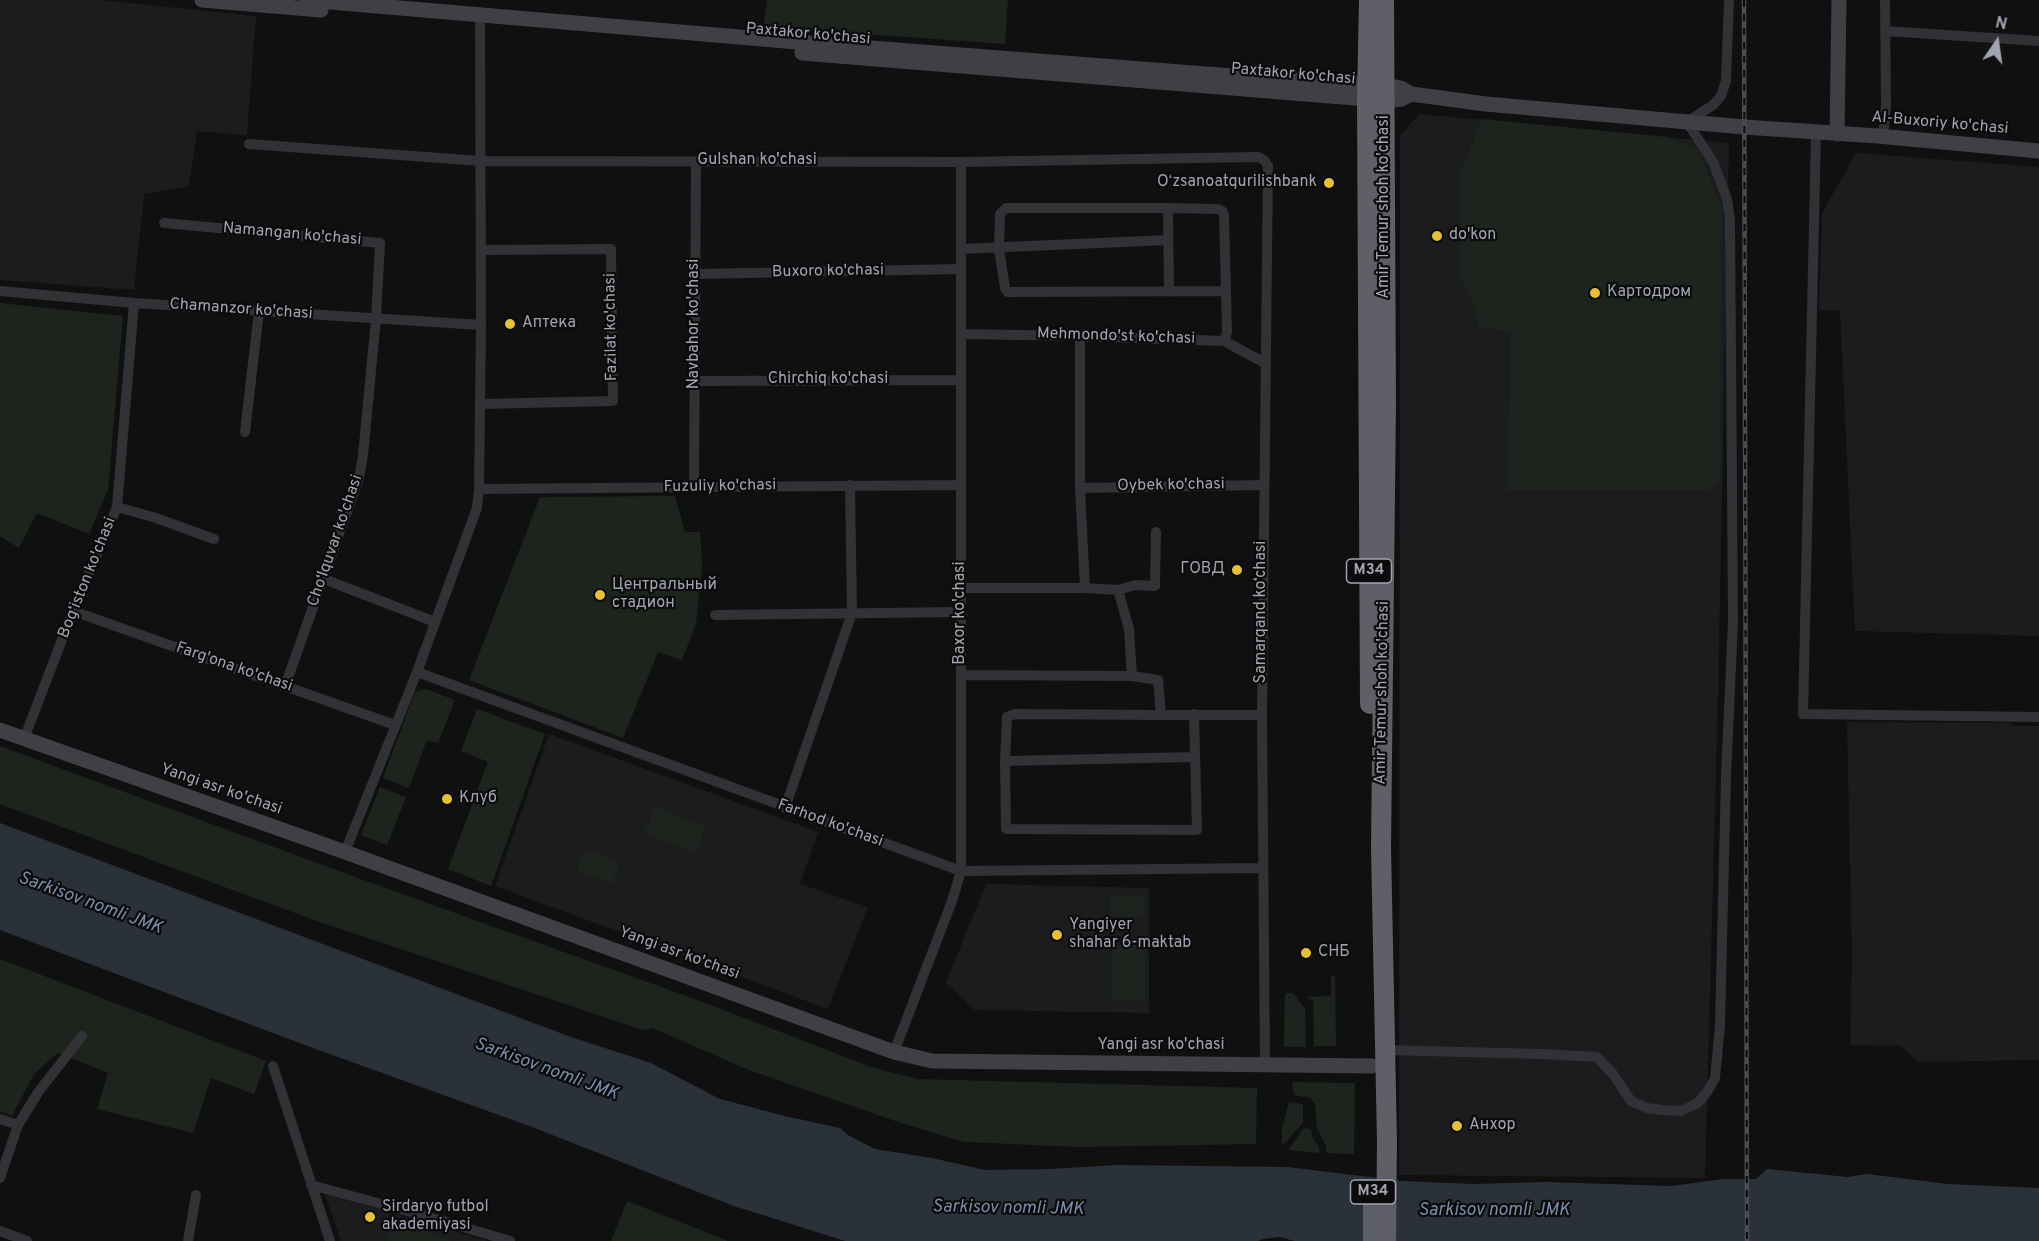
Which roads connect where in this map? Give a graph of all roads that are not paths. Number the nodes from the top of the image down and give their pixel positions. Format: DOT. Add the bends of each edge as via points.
graph roads {
  1 [pos="202,0"];
  2 [pos="307,0"];
  3 [pos="1369,0"];
  4 [pos="1384,0"];
  5 [pos="1729,0"];
  6 [pos="1839,0"];
  7 [pos="1885,0"];
  8 [pos="480,20"];
  9 [pos="1885,31"];
  10 [pos="2039,41"];
  11 [pos="1376,92"];
  12 [pos="1687,122"];
  13 [pos="1816,133"];
  14 [pos="1838,134"];
  15 [pos="1883,137"];
  16 [pos="249,144"];
  17 [pos="2039,151"];
  18 [pos="1264,160"];
  19 [pos="481,161"];
  20 [pos="696,161"];
  21 [pos="961,162"];
  22 [pos="1168,208"];
  23 [pos="164,223"];
  24 [pos="1168,240"];
  25 [pos="961,249"];
  26 [pos="999,249"];
  27 [pos="481,250"];
  28 [pos="961,269"];
  29 [pos="695,274"];
  30 [pos="0,291"];
  31 [pos="1226,291"];
  32 [pos="1169,292"];
  33 [pos="134,303"];
  34 [pos="259,311"];
  35 [pos="376,319"];
  36 [pos="481,325"];
  37 [pos="961,334"];
  38 [pos="1080,336"];
  39 [pos="1224,341"];
  40 [pos="1265,363"];
  41 [pos="961,380"];
  42 [pos="694,381"];
  43 [pos="480,404"];
  44 [pos="1377,404"];
  45 [pos="245,432"];
  46 [pos="850,485"];
  47 [pos="961,485"];
  48 [pos="1263,485"];
  49 [pos="694,487"];
  50 [pos="1080,488"];
  51 [pos="479,489"];
  52 [pos="117,507"];
  53 [pos="1156,532"];
  54 [pos="214,539"];
  55 [pos="324,579"];
  56 [pos="961,588"];
  57 [pos="1085,588"];
  58 [pos="1118,590"];
  59 [pos="74,611"];
  60 [pos="961,612"];
  61 [pos="852,613"];
  62 [pos="715,615"];
  63 [pos="435,622"];
  64 [pos="417,672"];
  65 [pos="961,675"];
  66 [pos="1132,676"];
  67 [pos="285,686"];
  68 [pos="1194,714"];
  69 [pos="1161,715"];
  70 [pos="1262,715"];
  71 [pos="2039,717"];
  72 [pos="395,725"];
  73 [pos="0,730"];
  74 [pos="24,739"];
  75 [pos="1195,757"];
  76 [pos="1005,761"];
  77 [pos="785,808"];
  78 [pos="345,852"];
  79 [pos="1263,868"];
  80 [pos="961,871"];
  81 [pos="82,1036"];
  82 [pos="1384,1050"];
  83 [pos="894,1052"];
  84 [pos="1265,1065"];
  85 [pos="273,1066"];
  86 [pos="1372,1066"];
  87 [pos="0,1119"];
  88 [pos="18,1125"];
  89 [pos="1380,1142"];
  90 [pos="0,1178"];
  91 [pos="311,1185"];
  92 [pos="196,1195"];
  93 [pos="0,1231"];
  94 [pos="27,1241"];
  95 [pos="188,1241"];
  96 [pos="330,1241"];
  97 [pos="510,1241"];
  98 [pos="1372,1241"];
  99 [pos="1386,1241"];
  1 -- 8 [label="main road, Paxtakor ko'chasi"];
  2 -- 8 [label="main road, Paxtakor ko'chasi"];
  3 -- 11 [label="highway, Amir Temur shoh ko'chasi / M34"];
  4 -- 11 [label="highway, Amir Temur shoh ko'chasi / M34"];
  5 -- 12 [label="street" via="1726,81 1721,96"];
  6 -- 14 [label="main road"];
  7 -- 9 [label="street"];
  8 -- 11 [label="main road, Paxtakor ko'chasi" via="1037,61"];
  8 -- 19 [label="street"];
  9 -- 10 [label="street"];
  9 -- 15 [label="street"];
  11 -- 12 [label="main road, Paxtakor ko'chasi" via="1402,99 1411,94"];
  11 -- 44 [label="highway, Amir Temur shoh ko'chasi / M34"];
  12 -- 13 [label="main road, Paxtakor ko'chasi"];
  12 -- 82 [label="street" via="1721,180 1730,219 1732,622 1720,1025 1715,1078 1698,1103 1681,1111 1663,1110 1631,1101 1597,1058"];
  13 -- 14 [label="main road, Paxtakor ko'chasi"];
  13 -- 71 [label="street" via="1803,714"];
  14 -- 15 [label="main road, Al-Buxoriy ko'chasi"];
  15 -- 17 [label="main road, Al-Buxoriy ko'chasi"];
  16 -- 19 [label="street, Gulshan ko'chasi"];
  18 -- 21 [label="street, Gulshan ko'chasi"];
  18 -- 40 [label="street, Samarqand ko‘chasi" via="1268,166"];
  19 -- 20 [label="street, Gulshan ko'chasi"];
  19 -- 27 [label="street"];
  20 -- 21 [label="street, Gulshan ko'chasi"];
  20 -- 29 [label="street, Navbahor ko'chasi"];
  21 -- 25 [label="street, Baxor ko'chasi"];
  22 -- 24 [label="street"];
  22 -- 26 [label="street" via="1006,208 1000,214"];
  22 -- 31 [label="street" via="1222,211"];
  23 -- 35 [label="street, Namangan ko'chasi" via="380,243"];
  24 -- 26 [label="street"];
  24 -- 32 [label="street"];
  25 -- 26 [label="street"];
  25 -- 28 [label="street, Baxor ko'chasi"];
  26 -- 32 [label="street" via="1008,292"];
  27 -- 36 [label="street"];
  27 -- 43 [label="street, Fazilat ko'chasi" via="611,249 613,401"];
  28 -- 29 [label="street, Buxoro ko'chasi"];
  28 -- 37 [label="street, Baxor ko'chasi"];
  29 -- 42 [label="street, Navbahor ko'chasi"];
  30 -- 33 [label="street, Chamanzor ko'chasi"];
  31 -- 32 [label="street"];
  31 -- 39 [label="street"];
  33 -- 34 [label="street, Chamanzor ko'chasi"];
  33 -- 52 [label="street, Bog‘iston ko'chasi"];
  34 -- 35 [label="street, Chamanzor ko'chasi"];
  34 -- 45 [label="street"];
  35 -- 36 [label="street, Chamanzor ko'chasi"];
  35 -- 55 [label="street, Cho‘lquvar ko'chasi" via="359,478"];
  36 -- 43 [label="street"];
  37 -- 38 [label="street, Mehmondo'st ko'chasi"];
  37 -- 41 [label="street, Baxor ko'chasi"];
  38 -- 39 [label="street, Mehmondo'st ko'chasi"];
  38 -- 50 [label="street"];
  39 -- 40 [label="street, Mehmondo'st ko'chasi"];
  40 -- 48 [label="street, Samarqand ko‘chasi"];
  41 -- 42 [label="street, Chirchiq ko'chasi"];
  41 -- 47 [label="street, Baxor ko'chasi"];
  42 -- 49 [label="street, Navbahor ko'chasi"];
  43 -- 51 [label="street"];
  44 -- 82 [label="highway, Amir Temur shoh ko'chasi / M34"];
  44 -- 86 [label="highway, Amir Temur shoh ko'chasi / M34" via="1369,848"];
  46 -- 47 [label="street, Fuzuliy ko'chasi"];
  46 -- 49 [label="street, Fuzuliy ko'chasi"];
  46 -- 61 [label="street"];
  47 -- 56 [label="street, Baxor ko'chasi"];
  48 -- 50 [label="street, Oybek ko'chasi"];
  48 -- 70 [label="street, Samarqand ko‘chasi"];
  49 -- 51 [label="street, Fuzuliy ko'chasi"];
  50 -- 57 [label="street"];
  51 -- 63 [label="street" via="477,508"];
  52 -- 54 [label="street"];
  52 -- 59 [label="street, Bog‘iston ko'chasi"];
  53 -- 58 [label="street" via="1155,586 1135,585"];
  55 -- 63 [label="street"];
  55 -- 67 [label="street, Cho‘lquvar ko'chasi"];
  56 -- 57 [label="street"];
  56 -- 60 [label="street, Baxor ko'chasi"];
  57 -- 58 [label="street"];
  58 -- 66 [label="street" via="1129,629"];
  59 -- 67 [label="street, Farg'ona ko'chasi"];
  59 -- 74 [label="street, Bog‘iston ko'chasi"];
  60 -- 61 [label="street"];
  60 -- 65 [label="street, Baxor ko'chasi"];
  61 -- 62 [label="street"];
  61 -- 77 [label="street"];
  63 -- 64 [label="street"];
  64 -- 72 [label="street"];
  64 -- 77 [label="street, Farhod ko'chasi"];
  65 -- 66 [label="street"];
  65 -- 80 [label="street, Baxor ko'chasi"];
  66 -- 69 [label="street" via="1158,680"];
  67 -- 72 [label="street, Farg'ona ko'chasi"];
  68 -- 69 [label="street"];
  68 -- 70 [label="street"];
  68 -- 75 [label="street"];
  69 -- 76 [label="street" via="1015,714 1007,717"];
  70 -- 79 [label="street, Samarqand ko‘chasi"];
  72 -- 78 [label="street"];
  73 -- 74 [label="main road, Yangi asr ko'chasi"];
  74 -- 78 [label="main road, Yangi asr ko'chasi"];
  75 -- 76 [label="street"];
  75 -- 76 [label="street" via="1197,830 1006,830"];
  77 -- 80 [label="street, Farhod ko'chasi"];
  78 -- 83 [label="main road, Yangi asr ko'chasi"];
  79 -- 80 [label="street, Farhod ko'chasi"];
  79 -- 84 [label="street, Samarqand ko‘chasi"];
  80 -- 83 [label="street, Baxor ko'chasi"];
  81 -- 88 [label="street"];
  82 -- 89 [label="highway, Amir Temur shoh ko'chasi / M34"];
  83 -- 84 [label="main road, Yangi asr ko'chasi" via="932,1061"];
  84 -- 86 [label="main road, Yangi asr ko'chasi"];
  85 -- 91 [label="street"];
  86 -- 89 [label="highway, Amir Temur shoh ko'chasi / M34"];
  87 -- 88 [label="street"];
  88 -- 90 [label="street"];
  89 -- 98 [label="highway, Amir Temur shoh ko'chasi / M34"];
  89 -- 99 [label="highway, Amir Temur shoh ko'chasi / M34"];
  91 -- 96 [label="street"];
  91 -- 97 [label="street"];
  92 -- 95 [label="street"];
  93 -- 94 [label="street"];
}
